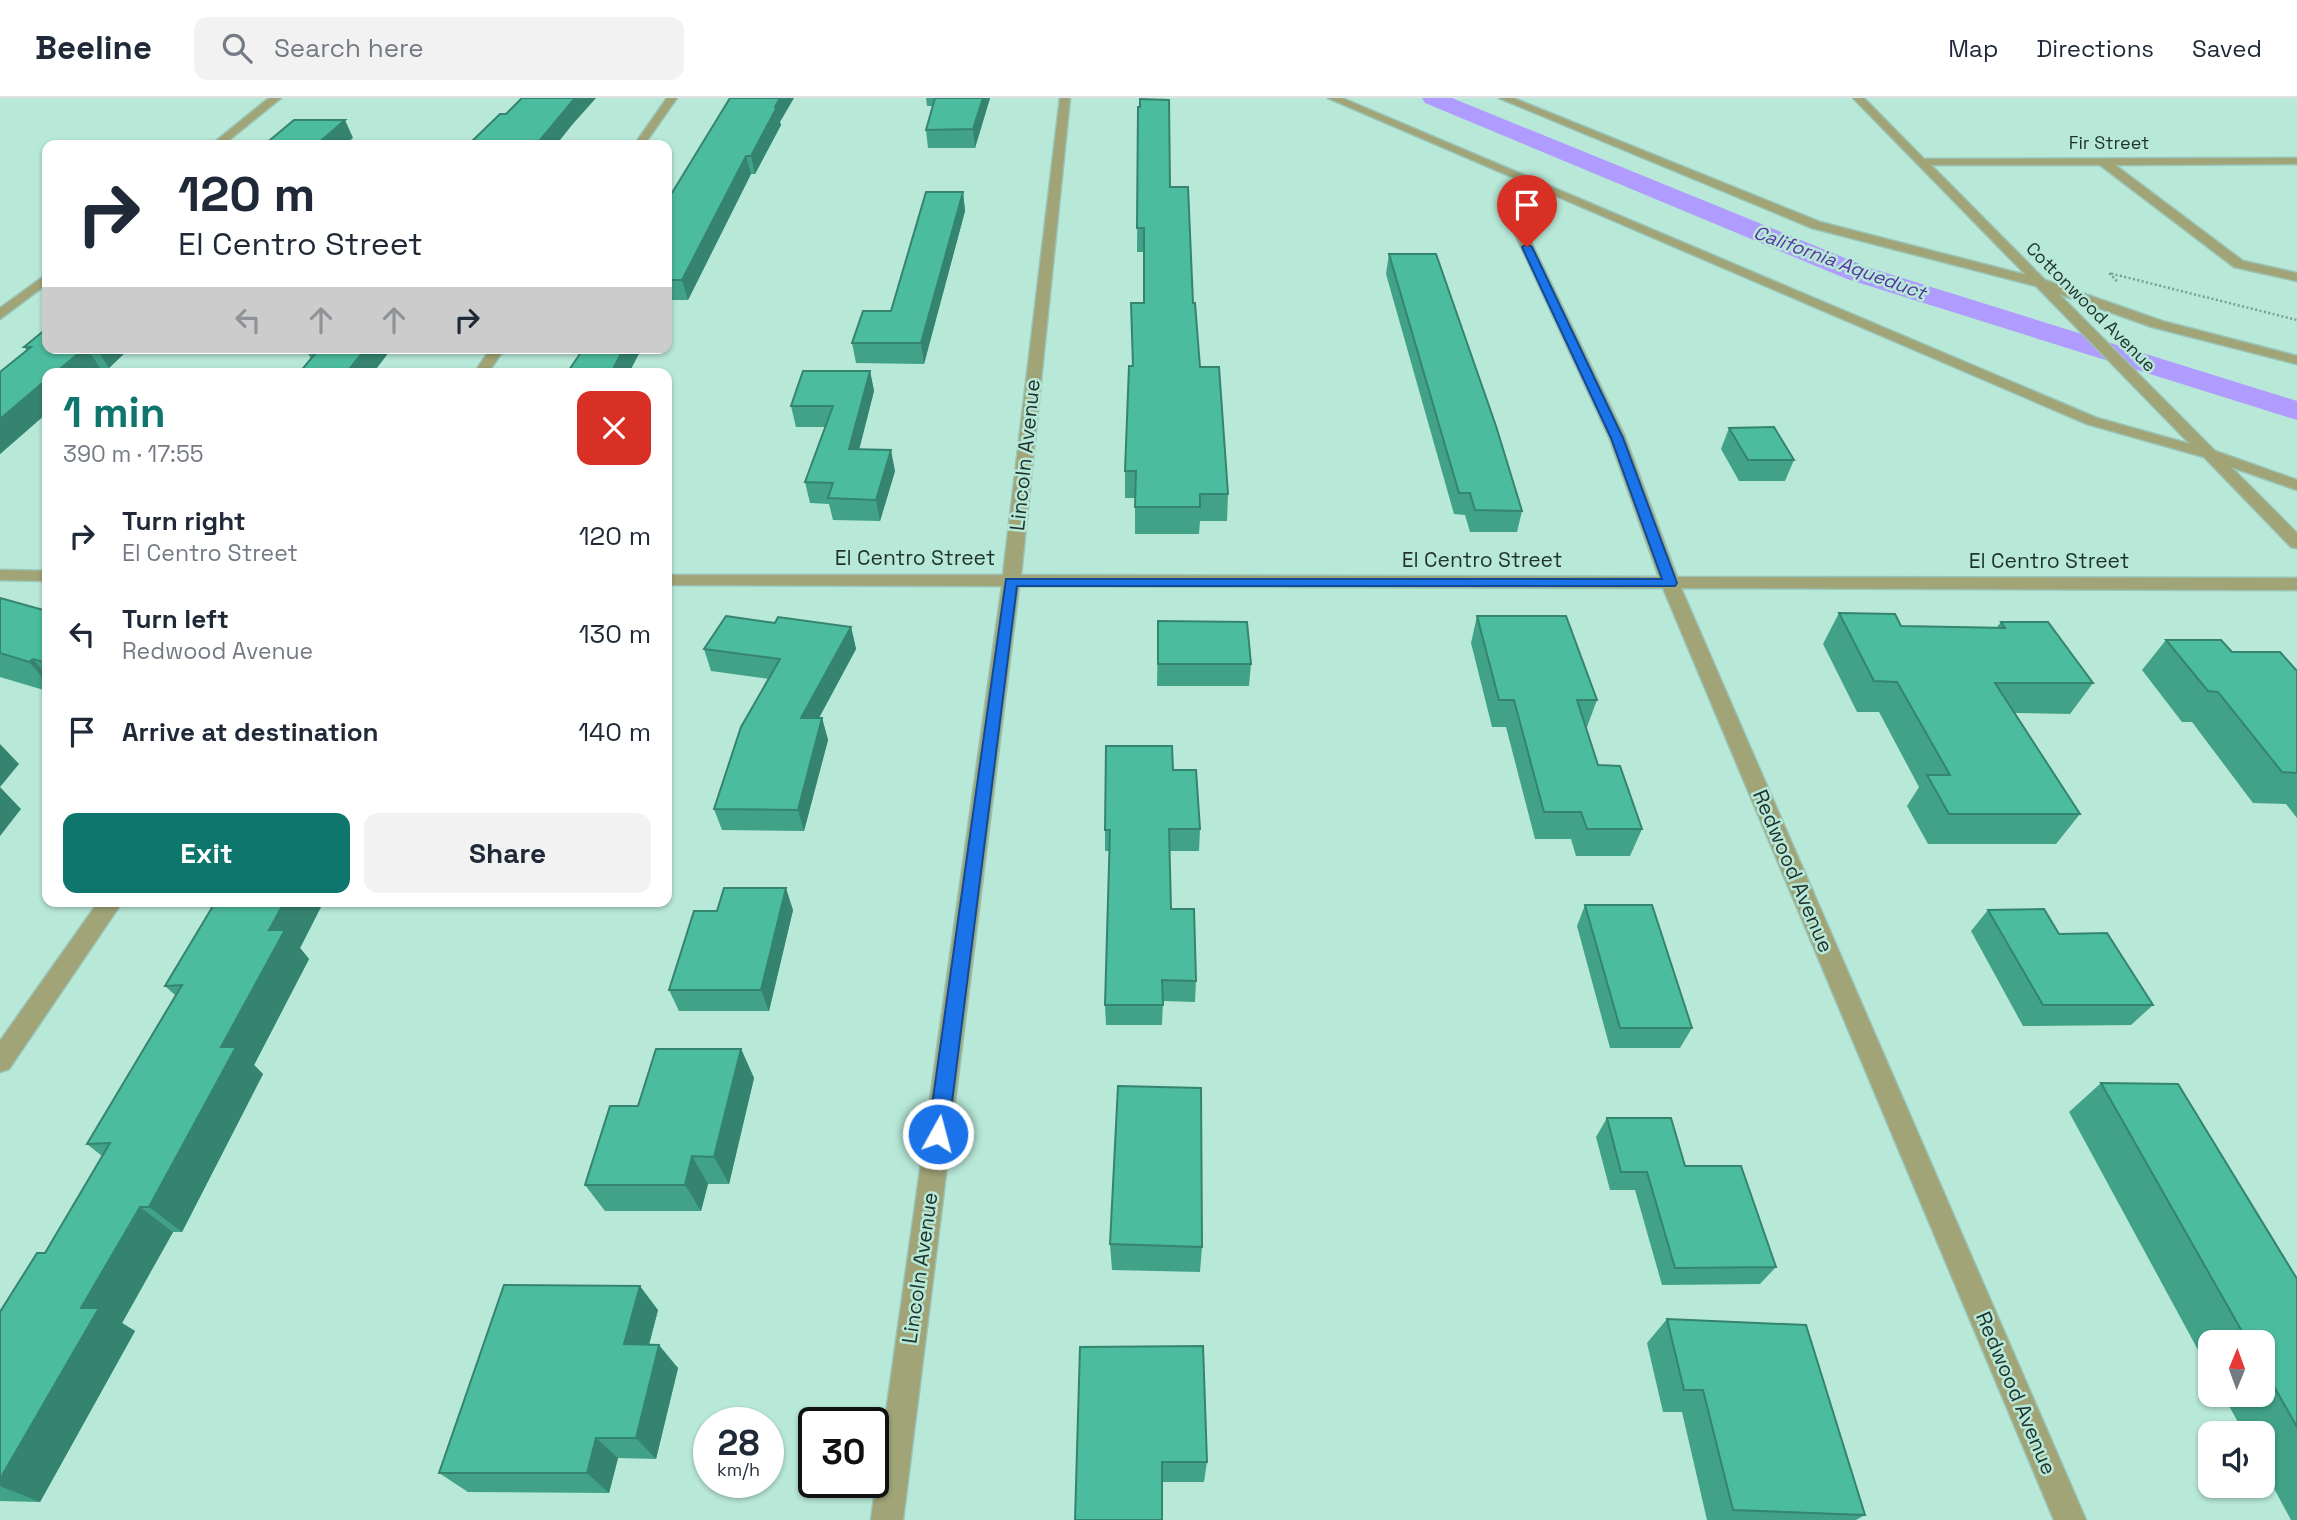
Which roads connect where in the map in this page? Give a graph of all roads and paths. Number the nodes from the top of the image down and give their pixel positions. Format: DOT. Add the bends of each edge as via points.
graph roads {
  1 [pos="276,98"];
  2 [pos="672,98"];
  3 [pos="1065,98"];
  4 [pos="1333,98"];
  5 [pos="1504,98"];
  6 [pos="1858,98"];
  7 [pos="222,140"];
  8 [pos="643,140"];
  9 [pos="2101,160"];
  10 [pos="2297,161"];
  11 [pos="1921,162"];
  12 [pos="1516,223"];
  13 [pos="2297,277"];
  14 [pos="42,282"];
  15 [pos="2040,283"];
  16 [pos="0,315"];
  17 [pos="2297,360"];
  18 [pos="2209,454"];
  19 [pos="2297,485"];
  20 [pos="2297,543"];
  21 [pos="0,575"];
  22 [pos="42,576"];
  23 [pos="672,580"];
  24 [pos="1011,582"];
  25 [pos="1670,583"];
  26 [pos="2297,584"];
  27 [pos="108,907"];
  28 [pos="0,1061"];
  29 [pos="887,1520"];
  30 [pos="2070,1520"];
  1 -- 7 [label="street"];
  2 -- 8 [label="street"];
  3 -- 24 [label="street, Lincoln Avenue"];
  4 -- 18 [label="street" via="2092,421"];
  5 -- 15 [label="street" via="1816,225"];
  6 -- 11 [label="street, Cottonwood Avenue"];
  9 -- 10 [label="street, Fir Street"];
  9 -- 11 [label="street, Fir Street"];
  9 -- 13 [label="street" via="2239,264"];
  11 -- 15 [label="street, Cottonwood Avenue"];
  12 -- 25 [label="street, Redwood Avenue" via="1617,438"];
  14 -- 16 [label="street"];
  15 -- 17 [label="street" via="2157,324"];
  15 -- 18 [label="street, Cottonwood Avenue"];
  18 -- 19 [label="street"];
  18 -- 20 [label="street, Cottonwood Avenue"];
  21 -- 22 [label="street"];
  23 -- 24 [label="street, El Centro Street"];
  24 -- 25 [label="street, El Centro Street"];
  24 -- 29 [label="street, Lincoln Avenue"];
  25 -- 26 [label="street, El Centro Street"];
  25 -- 30 [label="street, Redwood Avenue"];
  27 -- 28 [label="street"];
}
